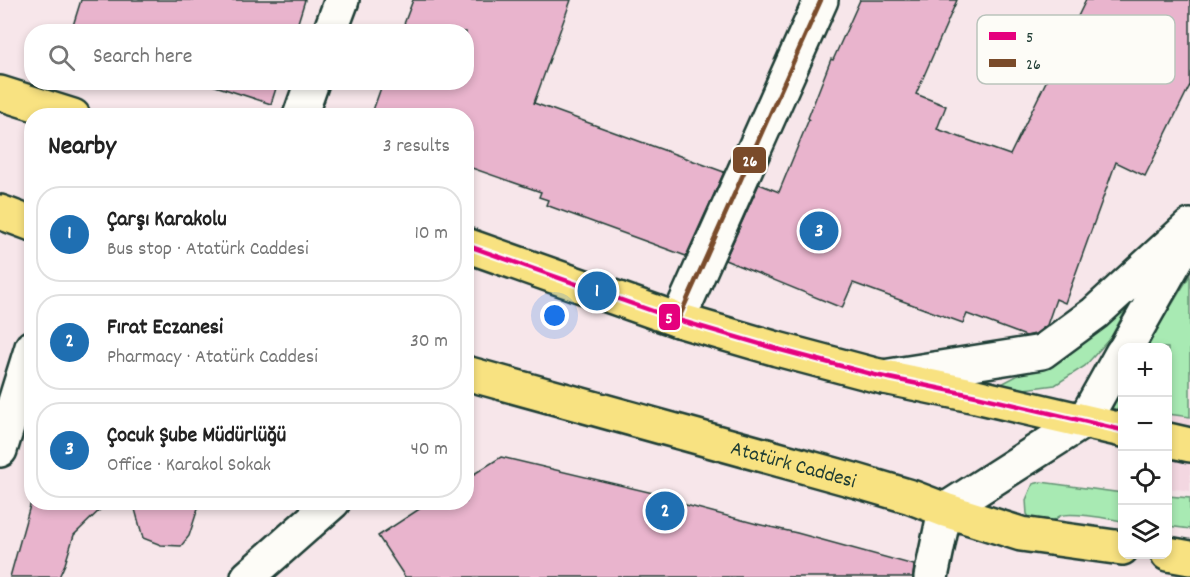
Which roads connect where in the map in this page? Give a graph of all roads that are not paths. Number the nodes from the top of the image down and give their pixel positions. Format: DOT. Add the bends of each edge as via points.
graph roads {
  1 [pos="342,0"];
  2 [pos="821,0"];
  3 [pos="333,24"];
  4 [pos="309,90"];
  5 [pos="0,93"];
  6 [pos="48,108"];
  7 [pos="303,108"];
  8 [pos="0,212"];
  9 [pos="24,221"];
  10 [pos="1190,226"];
  11 [pos="1190,234"];
  12 [pos="474,248"];
  13 [pos="678,320"];
  14 [pos="1129,343"];
  15 [pos="1118,360"];
  16 [pos="24,373"];
  17 [pos="883,377"];
  18 [pos="474,379"];
  19 [pos="1084,421"];
  20 [pos="1118,429"];
  21 [pos="1172,441"];
  22 [pos="1190,445"];
  23 [pos="0,450"];
  24 [pos="326,510"];
  25 [pos="945,510"];
  26 [pos="1118,547"];
  27 [pos="1172,556"];
  28 [pos="1190,558"];
  29 [pos="282,563"];
  30 [pos="249,577"];
  31 [pos="931,577"];
  1 -- 3 [label="street"];
  2 -- 13 [label="street"];
  4 -- 7 [label="street"];
  5 -- 6 [label="main road"];
  8 -- 9 [label="main road"];
  10 -- 17 [label="street" via="1095,313 1042,352"];
  11 -- 14 [label="street"];
  12 -- 13 [label="main road"];
  13 -- 17 [label="main road"];
  15 -- 19 [label="street"];
  16 -- 23 [label="street"];
  17 -- 19 [label="main road"];
  18 -- 25 [label="main road, Atatürk Caddesi" via="857,481"];
  19 -- 20 [label="main road"];
  19 -- 25 [label="street"];
  21 -- 22 [label="main road"];
  24 -- 29 [label="street"];
  25 -- 26 [label="main road, Atatürk Caddesi" via="1021,534"];
  25 -- 31 [label="street"];
  27 -- 28 [label="main road"];
  29 -- 30 [label="street"];
}
